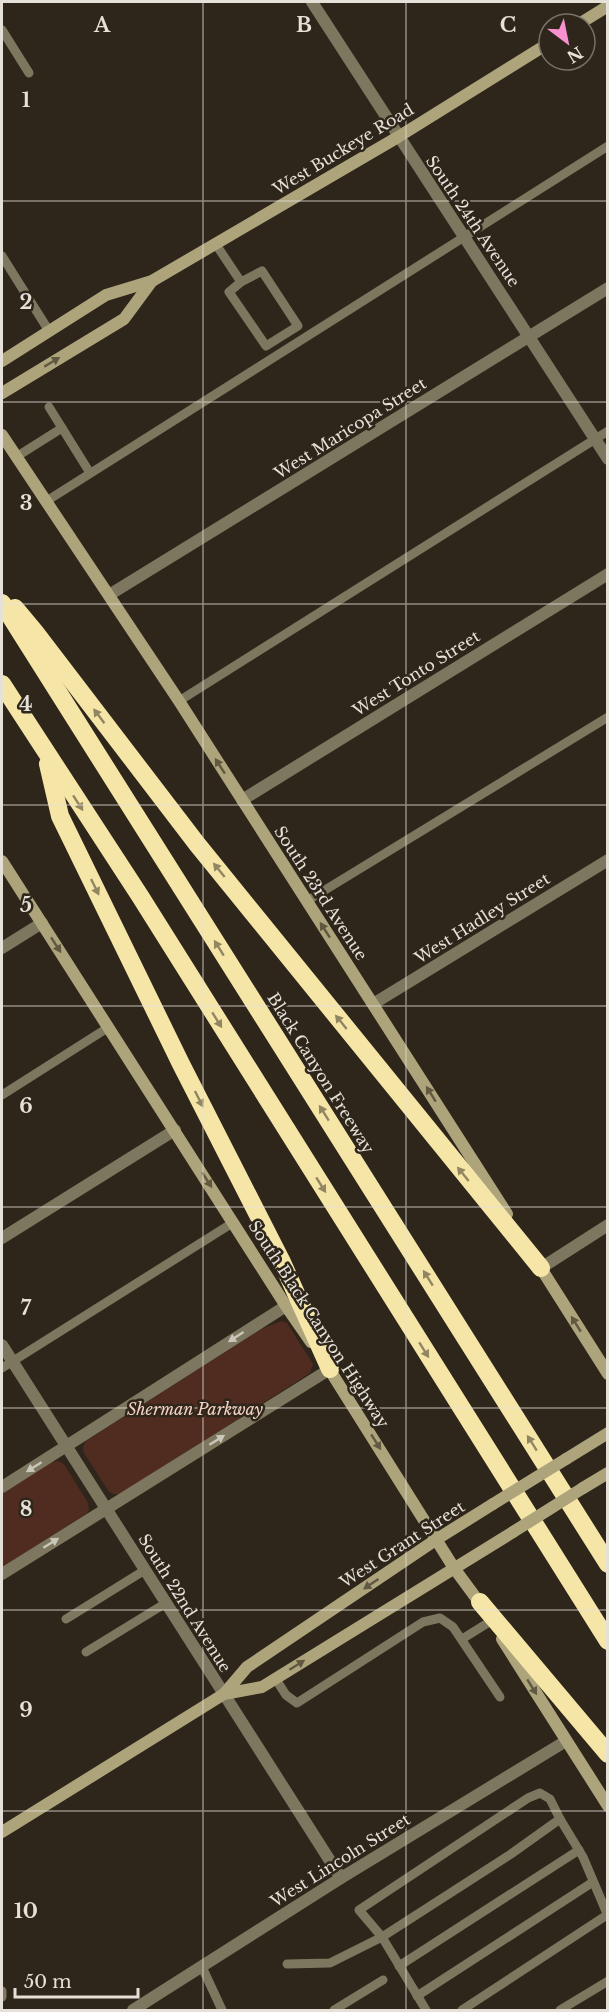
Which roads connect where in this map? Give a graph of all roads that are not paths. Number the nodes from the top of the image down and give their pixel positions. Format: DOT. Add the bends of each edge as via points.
graph roads {
  1 [pos="312,2"];
  2 [pos="2,30"];
  3 [pos="537,50"];
  4 [pos="29,73"];
  5 [pos="398,136"];
  6 [pos="608,146"];
  7 [pos="464,237"];
  8 [pos="215,243"];
  9 [pos="2,256"];
  10 [pos="152,281"];
  11 [pos="241,282"];
  12 [pos="608,288"];
  13 [pos="49,331"];
  14 [pos="529,336"];
  15 [pos="2,361"];
  16 [pos="2,393"];
  17 [pos="49,407"];
  18 [pos="62,428"];
  19 [pos="608,431"];
  20 [pos="2,435"];
  21 [pos="594,439"];
  22 [pos="16,457"];
  23 [pos="608,459"];
  24 [pos="90,473"];
  25 [pos="45,502"];
  26 [pos="608,574"];
  27 [pos="2,593"];
  28 [pos="109,595"];
  29 [pos="2,603"];
  30 [pos="2,684"];
  31 [pos="178,701"];
  32 [pos="608,717"];
  33 [pos="46,754"];
  34 [pos="242,800"];
  35 [pos="608,860"];
  36 [pos="2,861"];
  37 [pos="307,901"];
  38 [pos="42,923"];
  39 [pos="2,948"];
  40 [pos="374,1004"];
  41 [pos="109,1027"];
  42 [pos="2,1095"];
  43 [pos="175,1130"];
  44 [pos="234,1222"];
  45 [pos="608,1225"];
  46 [pos="2,1238"];
  47 [pos="541,1268"];
  48 [pos="286,1306"];
  49 [pos="2,1345"];
  50 [pos="604,1361"];
  51 [pos="7,1364"];
  52 [pos="330,1369"];
  53 [pos="608,1374"];
  54 [pos="608,1433"];
  55 [pos="66,1446"];
  56 [pos="608,1473"];
  57 [pos="2,1487"];
  58 [pos="106,1509"];
  59 [pos="437,1539"];
  60 [pos="608,1564"];
  61 [pos="454,1568"];
  62 [pos="145,1570"];
  63 [pos="2,1574"];
  64 [pos="480,1602"];
  65 [pos="166,1603"];
  66 [pos="66,1619"];
  67 [pos="491,1621"];
  68 [pos="462,1639"];
  69 [pos="608,1641"];
  70 [pos="86,1652"];
  71 [pos="275,1678"];
  72 [pos="224,1694"];
  73 [pos="500,1697"];
  74 [pos="566,1741"];
  75 [pos="608,1754"];
  76 [pos="608,1806"];
  77 [pos="560,1819"];
  78 [pos="2,1832"];
  79 [pos="579,1850"];
  80 [pos="341,1878"];
  81 [pos="593,1882"];
  82 [pos="607,1916"];
  83 [pos="382,1937"];
  84 [pos="287,1964"];
  85 [pos="399,1966"];
  86 [pos="202,1967"];
  87 [pos="383,1980"];
  88 [pos="608,1982"];
  89 [pos="2,1991"];
  90 [pos="417,1996"];
  91 [pos="2,1997"];
  92 [pos="132,2010"];
  93 [pos="222,2010"];
  94 [pos="334,2010"];
  95 [pos="426,2010"];
  96 [pos="462,2010"];
  97 [pos="560,2010"];
  1 -- 5 [label="street, South 24th Avenue"];
  2 -- 4 [label="lane"];
  3 -- 5 [label="main road, West Buckeye Road"];
  5 -- 7 [label="street, South 24th Avenue"];
  5 -- 8 [label="main road, West Buckeye Road"];
  6 -- 7 [label="lane"];
  7 -- 14 [label="street, South 24th Avenue"];
  7 -- 24 [label="lane"];
  8 -- 10 [label="main road, West Buckeye Road"];
  8 -- 11 [label="lane"];
  9 -- 13 [label="lane"];
  10 -- 13 [label="main road, West Buckeye Road" via="106,295"];
  16 -- 10 [label="main road, West Buckeye Road, one-way" via="124,319"];
  11 -- 11 [label="lane" via="229,292 266,346 298,326 262,271"];
  12 -- 14 [label="street, West Maricopa Street"];
  13 -- 15 [label="main road, West Buckeye Road"];
  14 -- 21 [label="street, South 24th Avenue"];
  14 -- 28 [label="street, West Maricopa Street"];
  17 -- 18 [label="lane"];
  18 -- 22 [label="lane"];
  18 -- 24 [label="lane"];
  19 -- 21 [label="lane"];
  20 -- 22 [label="main road, South 23rd Avenue"];
  21 -- 23 [label="street, South 24th Avenue"];
  21 -- 31 [label="lane"];
  22 -- 25 [label="main road, South 23rd Avenue"];
  24 -- 25 [label="lane"];
  25 -- 28 [label="main road, South 23rd Avenue"];
  26 -- 34 [label="street, West Tonto Street"];
  47 -- 27 [label="highway, one-way" via="197,844"];
  28 -- 31 [label="main road, South 23rd Avenue"];
  60 -- 29 [label="highway, Black Canyon Freeway, one-way"];
  30 -- 33 [label="highway"];
  34 -- 31 [label="main road, South 23rd Avenue, one-way"];
  32 -- 37 [label="lane"];
  33 -- 52 [label="highway, one-way" via="60,816 281,1260"];
  33 -- 69 [label="highway, one-way" via="146,906"];
  34 -- 37 [label="main road, South 23rd Avenue"];
  35 -- 40 [label="street, West Hadley Street"];
  36 -- 38 [label="main road, South Black Canyon Highway"];
  40 -- 37 [label="main road, South 23rd Avenue, one-way"];
  38 -- 39 [label="street"];
  38 -- 41 [label="main road, South Black Canyon Highway, one-way"];
  47 -- 40 [label="main road, South 23rd Avenue, one-way"];
  41 -- 42 [label="lane"];
  41 -- 43 [label="main road, South Black Canyon Highway"];
  43 -- 44 [label="main road, South Black Canyon Highway, one-way"];
  43 -- 46 [label="street"];
  44 -- 48 [label="main road, South Black Canyon Highway"];
  44 -- 51 [label="lane"];
  45 -- 47 [label="street"];
  50 -- 47 [label="main road, South 23rd Avenue, one-way"];
  48 -- 52 [label="main road, South Black Canyon Highway"];
  48 -- 55 [label="street, one-way"];
  49 -- 51 [label="street, South 22nd Avenue"];
  50 -- 53 [label="main road, South 23rd Avenue"];
  51 -- 55 [label="street, South 22nd Avenue"];
  58 -- 52 [label="street, one-way"];
  52 -- 59 [label="main road, South Black Canyon Highway, one-way"];
  54 -- 59 [label="main road, West Grant Street, bridge"];
  55 -- 57 [label="street, one-way"];
  55 -- 58 [label="street, South 22nd Avenue"];
  56 -- 61 [label="main road, West Grant Street, bridge"];
  58 -- 62 [label="street, South 22nd Avenue"];
  63 -- 58 [label="street, one-way"];
  59 -- 61 [label="main road, South Black Canyon Highway"];
  59 -- 72 [label="main road, West Grant Street, one-way" via="247,1667"];
  61 -- 64 [label="main road, South Black Canyon Highway"];
  71 -- 61 [label="main road, West Grant Street, one-way"];
  62 -- 65 [label="street, South 22nd Avenue"];
  62 -- 66 [label="lane"];
  64 -- 67 [label="main road, South Black Canyon Highway"];
  64 -- 75 [label="highway"];
  65 -- 70 [label="lane"];
  65 -- 72 [label="street, South 22nd Avenue"];
  67 -- 68 [label="lane"];
  67 -- 74 [label="main road, South Black Canyon Highway, one-way"];
  68 -- 71 [label="lane" via="440,1618 423,1622 297,1703"];
  68 -- 73 [label="lane"];
  71 -- 72 [label="main road, West Grant Street" via="262,1687"];
  72 -- 78 [label="main road, West Grant Street"];
  72 -- 80 [label="street, South 22nd Avenue"];
  74 -- 76 [label="main road, South Black Canyon Highway"];
  74 -- 80 [label="street, West Lincoln Street"];
  77 -- 79 [label="lane"];
  77 -- 83 [label="lane"];
  77 -- 83 [label="lane" via="550,1799 540,1793 528,1798 360,1910"];
  79 -- 81 [label="lane"];
  79 -- 85 [label="lane"];
  80 -- 86 [label="street, West Lincoln Street"];
  81 -- 82 [label="lane"];
  81 -- 90 [label="lane"];
  82 -- 96 [label="lane"];
  83 -- 84 [label="lane" via="330,1962"];
  83 -- 85 [label="lane"];
  85 -- 90 [label="lane"];
  86 -- 92 [label="street, West Lincoln Street"];
  86 -- 93 [label="lane"];
  87 -- 94 [label="lane"];
  88 -- 97 [label="lane"];
  89 -- 91 [label="lane"];
  90 -- 95 [label="lane"];
}
